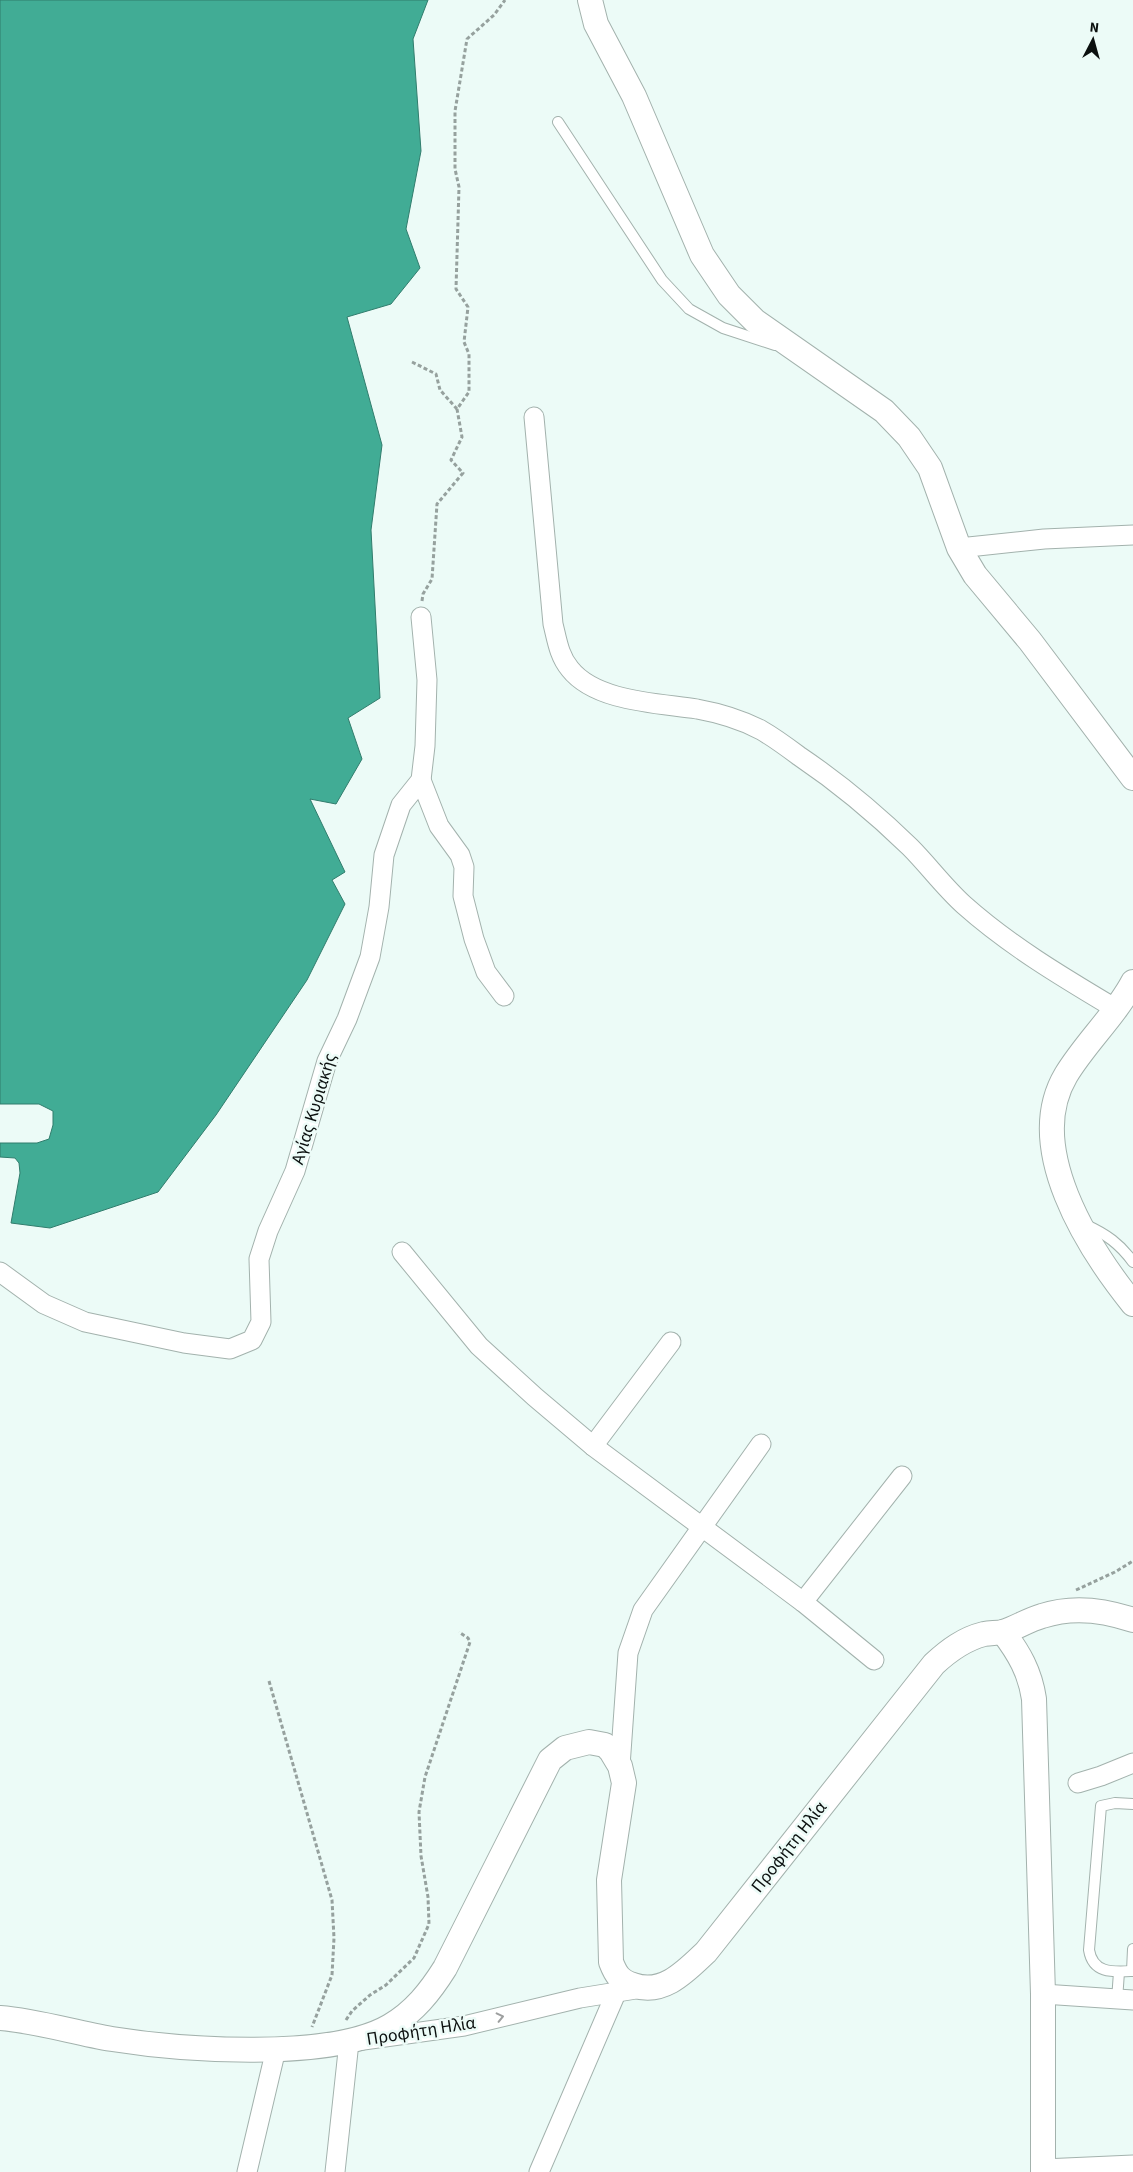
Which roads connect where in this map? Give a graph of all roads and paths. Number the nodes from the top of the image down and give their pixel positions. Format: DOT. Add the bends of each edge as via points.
graph roads {
  1 [pos="505,0"];
  2 [pos="590,0"];
  3 [pos="558,122"];
  4 [pos="804,354"];
  5 [pos="412,362"];
  6 [pos="457,409"];
  7 [pos="534,416"];
  8 [pos="1133,535"];
  9 [pos="959,548"];
  10 [pos="421,617"];
  11 [pos="1133,778"];
  12 [pos="421,780"];
  13 [pos="1133,982"];
  14 [pos="504,996"];
  15 [pos="1116,1009"];
  16 [pos="1078,1222"];
  17 [pos="402,1252"];
  18 [pos="1133,1262"];
  19 [pos="0,1272"];
  20 [pos="1133,1304"];
  21 [pos="671,1342"];
  22 [pos="760,1444"];
  23 [pos="593,1446"];
  24 [pos="902,1476"];
  25 [pos="704,1528"];
  26 [pos="803,1602"];
  27 [pos="1133,1620"];
  28 [pos="459,1632"];
  29 [pos="1002,1632"];
  30 [pos="874,1660"];
  31 [pos="269,1681"];
  32 [pos="1133,1763"];
  33 [pos="620,1766"];
  34 [pos="1078,1783"];
  35 [pos="1133,1804"];
  36 [pos="1133,1949"];
  37 [pos="1132,1971"];
  38 [pos="1119,1972"];
  39 [pos="642,1988"];
  40 [pos="616,1993"];
  41 [pos="1043,1994"];
  42 [pos="1125,2000"];
  43 [pos="0,2018"];
  44 [pos="340,2043"];
  45 [pos="300,2047"];
  46 [pos="276,2049"];
  47 [pos="1133,2165"];
  48 [pos="1043,2171"];
  49 [pos="247,2172"];
  50 [pos="335,2172"];
  51 [pos="539,2172"];
  1 -- 6 [label="path" via="494,15 467,39 455,111 459,188 456,290 468,307 464,342 469,354 469,392"];
  2 -- 4 [label="street" via="596,24 634,96 713,275 755,321"];
  3 -- 4 [label="lane" via="662,280 689,309 723,328"];
  4 -- 9 [label="street" via="884,411 910,437 935,480"];
  5 -- 6 [label="path" via="436,374 440,390"];
  6 -- 10 [label="path" via="462,437 451,460 463,473 437,504 432,579 423,594"];
  7 -- 15 [label="street" via="553,624 560,654 570,670 598,690 724,715 776,739 861,801 911,848 962,904 987,924"];
  8 -- 9 [label="street" via="1044,539"];
  9 -- 11 [label="street" via="975,575 1030,641"];
  10 -- 12 [label="street" via="427,680"];
  12 -- 14 [label="street" via="439,826 460,855 464,866 463,896 474,939 486,972"];
  12 -- 19 [label="street, Αγίας Κυριακής" via="401,805 384,855 370,957 327,1061 295,1171 259,1258 261,1322 252,1340 230,1349 184,1343 85,1322 44,1304"];
  13 -- 15 [label="street"];
  15 -- 16 [label="street" via="1066,1075 1054,1110 1053,1146 1068,1200"];
  16 -- 18 [label="lane" via="1115,1241"];
  16 -- 20 [label="street" via="1105,1268"];
  17 -- 23 [label="street" via="479,1346"];
  21 -- 23 [label="street"];
  22 -- 25 [label="street"];
  23 -- 25 [label="street"];
  24 -- 26 [label="street"];
  25 -- 26 [label="street"];
  25 -- 33 [label="street" via="662,1582 634,1630 628,1653"];
  26 -- 30 [label="street"];
  27 -- 29 [label="street, Προφήτη Ηλία" via="1099,1611 1063,1611"];
  28 -- 44 [label="path" via="470,1642 425,1777 419,1812 429,1924 414,1958 352,2011"];
  29 -- 39 [label="street, Προφήτη Ηλία" via="962,1642 934,1664 706,1952 666,1985"];
  29 -- 41 [label="street" via="1026,1666 1034,1699"];
  31 -- 45 [label="path" via="332,1900 332,1975 316,2019"];
  32 -- 34 [label="street"];
  33 -- 39 [label="street" via="624,1784 609,1880 611,1962 622,1981"];
  33 -- 44 [label="street" via="605,1745 589,1742 565,1748 550,1760 432,1988 388,2027"];
  35 -- 38 [label="lane" via="1116,1802 1101,1806 1089,1940 1090,1959 1101,1969"];
  36 -- 37 [label="lane"];
  37 -- 38 [label="lane"];
  38 -- 42 [label="lane"];
  39 -- 40 [label="street, Προφήτη Ηλία"];
  44 -- 40 [label="street, Προφήτη Ηλία, one-way" via="464,2026 580,1998"];
  40 -- 51 [label="street"];
  41 -- 42 [label="street"];
  41 -- 48 [label="street"];
  43 -- 46 [label="street, Προφήτη Ηλία" via="154,2044"];
  44 -- 45 [label="street, Προφήτη Ηλία"];
  44 -- 50 [label="street"];
  45 -- 46 [label="street, Προφήτη Ηλία"];
  46 -- 49 [label="street"];
  47 -- 48 [label="street"];
}
